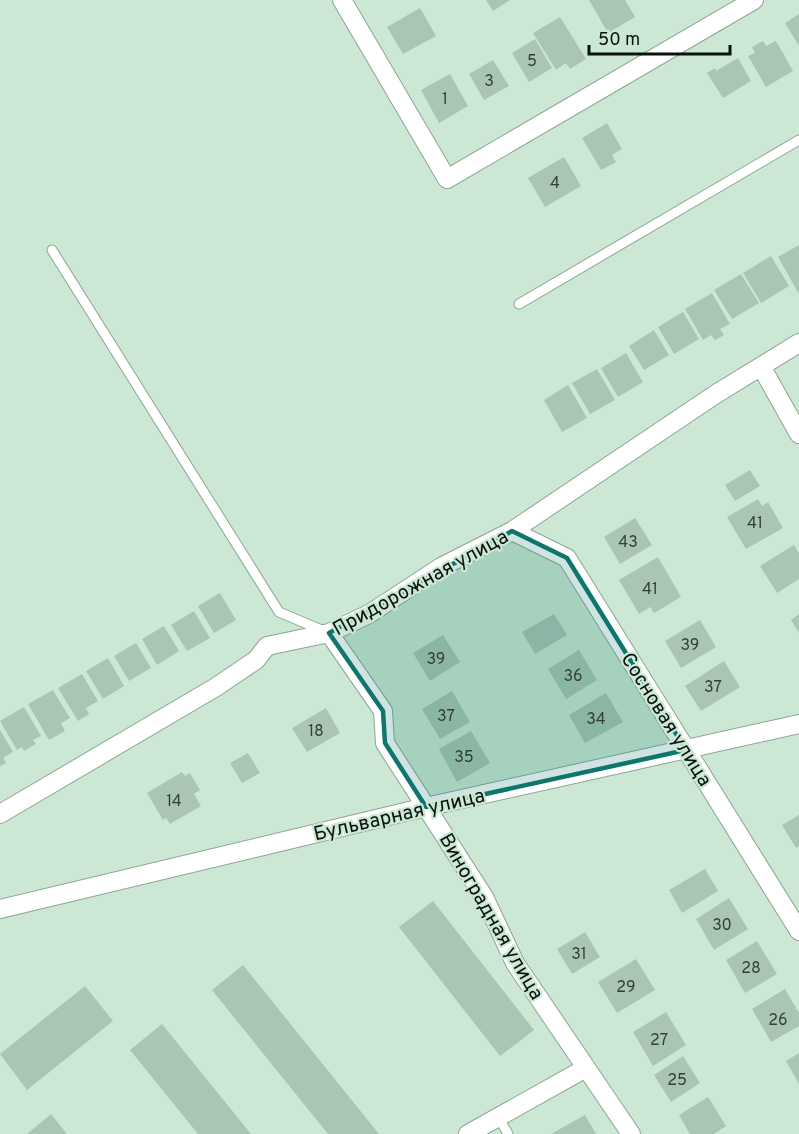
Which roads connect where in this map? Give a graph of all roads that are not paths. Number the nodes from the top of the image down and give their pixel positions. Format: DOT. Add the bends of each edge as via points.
graph roads {
  1 [pos="343,0"];
  2 [pos="754,0"];
  3 [pos="799,140"];
  4 [pos="52,250"];
  5 [pos="519,304"];
  6 [pos="799,343"];
  7 [pos="762,368"];
  8 [pos="799,434"];
  9 [pos="512,531"];
  10 [pos="329,633"];
  11 [pos="799,724"];
  12 [pos="686,750"];
  13 [pos="426,807"];
  14 [pos="0,814"];
  15 [pos="0,909"];
  16 [pos="799,931"];
  17 [pos="586,1068"];
  18 [pos="503,1126"];
  19 [pos="468,1134"];
  20 [pos="631,1134"];
  1 -- 2 [label="street" via="447,179"];
  3 -- 5 [label="lane"];
  4 -- 10 [label="lane" via="279,612"];
  6 -- 7 [label="street, Придорожная улица"];
  7 -- 8 [label="street"];
  7 -- 9 [label="street, Придорожная улица" via="716,394"];
  9 -- 10 [label="street, Придорожная улица" via="441,567 369,614"];
  9 -- 12 [label="street, Сосновая улица" via="567,558"];
  10 -- 13 [label="street, Виноградная улица" via="383,711 385,743"];
  10 -- 14 [label="street, Придорожная улица" via="267,646 256,660 216,687"];
  11 -- 12 [label="street, Бульварная улица"];
  12 -- 13 [label="street, Бульварная улица"];
  12 -- 16 [label="street, Сосновая улица"];
  13 -- 15 [label="street, Бульварная улица"];
  13 -- 17 [label="street, Виноградная улица" via="484,897 515,963"];
  17 -- 18 [label="street"];
  17 -- 20 [label="street, Виноградная улица"];
  18 -- 19 [label="street"];
}
